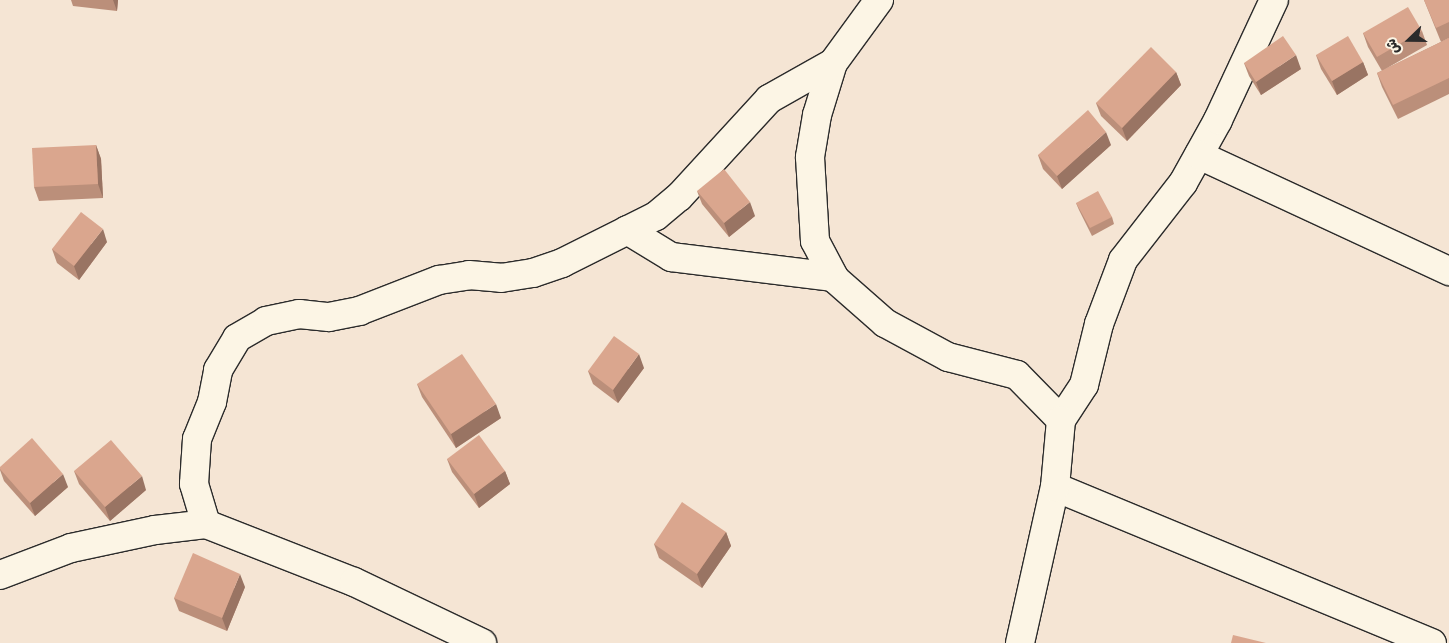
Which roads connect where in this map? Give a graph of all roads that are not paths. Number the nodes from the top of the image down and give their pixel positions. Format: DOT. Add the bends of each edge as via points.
graph roads {
  1 [pos="880,0"];
  2 [pos="1274,0"];
  3 [pos="833,63"];
  4 [pos="1199,154"];
  5 [pos="627,230"];
  6 [pos="1449,271"];
  7 [pos="834,277"];
  8 [pos="1061,420"];
  9 [pos="1055,487"];
  10 [pos="206,524"];
  11 [pos="0,575"];
  12 [pos="482,643"];
  13 [pos="1020,643"];
  14 [pos="1432,643"];
  1 -- 3 [label="street"];
  2 -- 4 [label="street"];
  3 -- 5 [label="street" via="769,99 680,197 656,216"];
  3 -- 7 [label="street" via="817,115 810,166 815,241"];
  4 -- 6 [label="street"];
  4 -- 8 [label="street" via="1183,183 1123,260 1098,324 1084,384"];
  5 -- 7 [label="street" via="671,257"];
  5 -- 10 [label="street" via="562,263 533,273 501,278 469,275 440,280 359,311 329,317 299,314 266,321 237,338 218,370 212,402 197,439 194,484"];
  7 -- 8 [label="street" via="885,323 948,357 1017,375"];
  8 -- 9 [label="street"];
  9 -- 13 [label="street"];
  9 -- 14 [label="street"];
  10 -- 11 [label="street" via="155,530 71,548"];
  10 -- 12 [label="street" via="354,582"];
}
